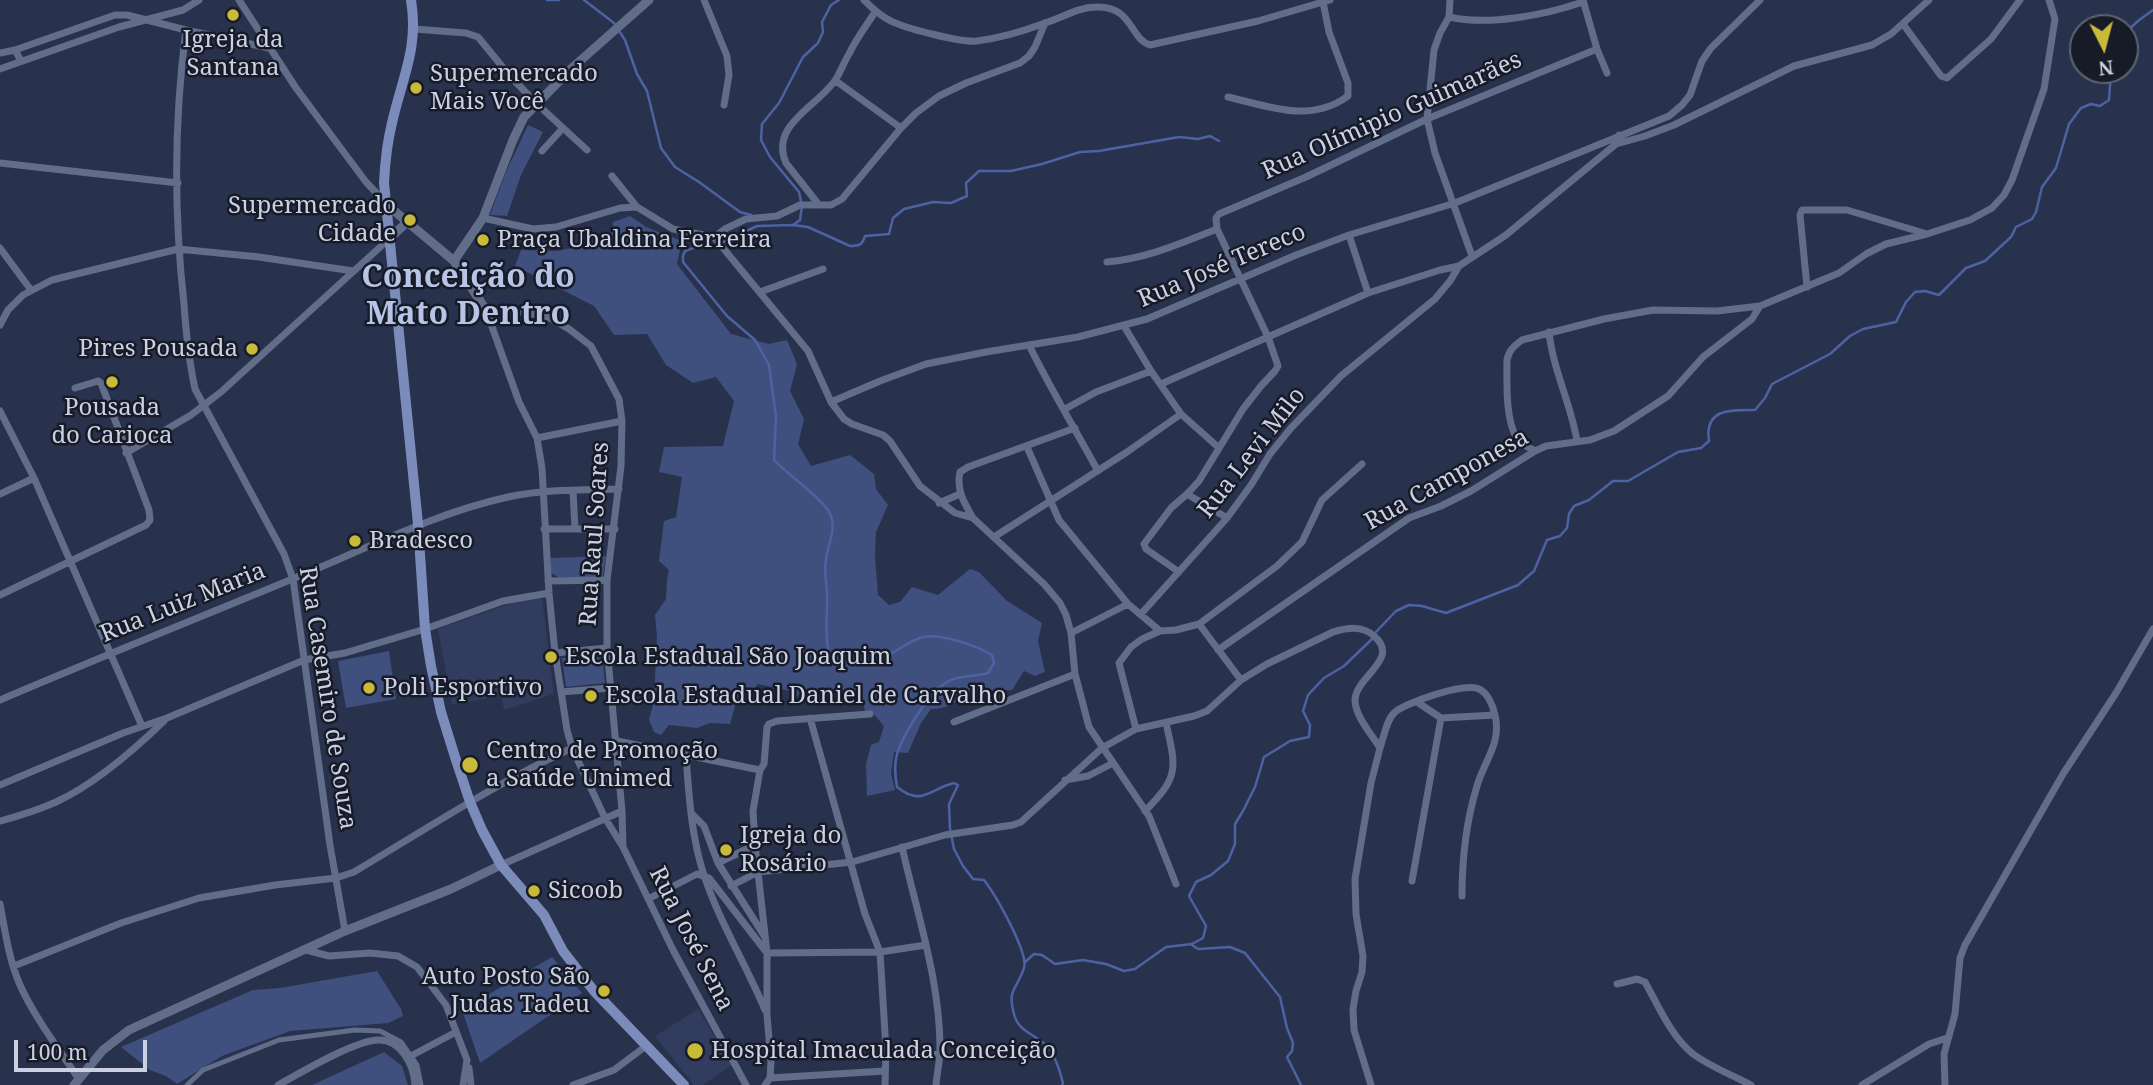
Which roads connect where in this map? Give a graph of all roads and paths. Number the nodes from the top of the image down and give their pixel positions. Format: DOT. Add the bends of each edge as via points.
graph roads {
  1 [pos="199,0"];
  2 [pos="239,0"];
  3 [pos="411,0"];
  4 [pos="704,0"];
  5 [pos="864,0"];
  6 [pos="1450,0"];
  7 [pos="1760,0"];
  8 [pos="1929,0"];
  9 [pos="2020,0"];
  10 [pos="2049,0"];
  11 [pos="650,1"];
  12 [pos="1326,1"];
  13 [pos="1583,1"];
  14 [pos="875,12"];
  15 [pos="1449,18"];
  16 [pos="148,19"];
  17 [pos="1045,23"];
  18 [pos="1903,24"];
  19 [pos="414,29"];
  20 [pos="186,30"];
  21 [pos="269,47"];
  22 [pos="1597,49"];
  23 [pos="15,50"];
  24 [pos="0,53"];
  25 [pos="21,61"];
  26 [pos="0,69"];
  27 [pos="1607,73"];
  28 [pos="836,81"];
  29 [pos="1228,97"];
  30 [pos="537,104"];
  31 [pos="723,106"];
  32 [pos="1427,119"];
  33 [pos="563,128"];
  34 [pos="901,128"];
  35 [pos="1619,135"];
  36 [pos="1616,144"];
  37 [pos="587,150"];
  38 [pos="542,151"];
  39 [pos="0,163"];
  40 [pos="612,176"];
  41 [pos="178,183"];
  42 [pos="1455,203"];
  43 [pos="386,204"];
  44 [pos="820,205"];
  45 [pos="637,207"];
  46 [pos="483,218"];
  47 [pos="406,223"];
  48 [pos="1217,229"];
  49 [pos="1927,234"];
  50 [pos="1349,235"];
  51 [pos="389,239"];
  52 [pos="717,239"];
  53 [pos="0,248"];
  54 [pos="178,249"];
  55 [pos="1472,257"];
  56 [pos="454,261"];
  57 [pos="1107,262"];
  58 [pos="1459,266"];
  59 [pos="823,269"];
  60 [pos="353,271"];
  61 [pos="1240,277"];
  62 [pos="1807,288"];
  63 [pos="31,290"];
  64 [pos="760,292"];
  65 [pos="1368,293"];
  66 [pos="1760,306"];
  67 [pos="486,310"];
  68 [pos="0,326"];
  69 [pos="1124,326"];
  70 [pos="1549,332"];
  71 [pos="1268,337"];
  72 [pos="1029,345"];
  73 [pos="1151,371"];
  74 [pos="1161,384"];
  75 [pos="75,388"];
  76 [pos="831,402"];
  77 [pos="204,406"];
  78 [pos="1065,409"];
  79 [pos="0,411"];
  80 [pos="1181,414"];
  81 [pos="622,421"];
  82 [pos="1075,428"];
  83 [pos="537,438"];
  84 [pos="1577,442"];
  85 [pos="1027,447"];
  86 [pos="1218,447"];
  87 [pos="1535,451"];
  88 [pos="126,453"];
  89 [pos="1362,464"];
  90 [pos="1098,471"];
  91 [pos="34,478"];
  92 [pos="619,489"];
  93 [pos="543,491"];
  94 [pos="573,491"];
  95 [pos="0,494"];
  96 [pos="960,494"];
  97 [pos="1188,494"];
  98 [pos="939,503"];
  99 [pos="1050,503"];
  100 [pos="973,518"];
  101 [pos="1227,518"];
  102 [pos="418,524"];
  103 [pos="544,529"];
  104 [pos="575,529"];
  105 [pos="615,529"];
  106 [pos="994,537"];
  107 [pos="70,561"];
  108 [pos="1179,572"];
  109 [pos="293,579"];
  110 [pos="607,580"];
  111 [pos="548,581"];
  112 [pos="549,593"];
  113 [pos="0,595"];
  114 [pos="1128,604"];
  115 [pos="1142,614"];
  116 [pos="1199,624"];
  117 [pos="425,629"];
  118 [pos="2153,629"];
  119 [pos="1160,631"];
  120 [pos="1071,633"];
  121 [pos="607,648"];
  122 [pos="1218,650"];
  123 [pos="110,653"];
  124 [pos="555,653"];
  125 [pos="304,660"];
  126 [pos="1075,674"];
  127 [pos="1241,680"];
  128 [pos="610,688"];
  129 [pos="561,692"];
  130 [pos="0,700"];
  131 [pos="1417,702"];
  132 [pos="870,714"];
  133 [pos="1495,715"];
  134 [pos="167,718"];
  135 [pos="810,718"];
  136 [pos="1441,718"];
  137 [pos="954,722"];
  138 [pos="1166,723"];
  139 [pos="142,726"];
  140 [pos="1136,729"];
  141 [pos="617,741"];
  142 [pos="572,748"];
  143 [pos="1102,748"];
  144 [pos="1380,748"];
  145 [pos="686,756"];
  146 [pos="1113,763"];
  147 [pos="760,771"];
  148 [pos="620,778"];
  149 [pos="1065,780"];
  150 [pos="0,785"];
  151 [pos="589,785"];
  152 [pos="471,802"];
  153 [pos="622,810"];
  154 [pos="1145,811"];
  155 [pos="690,812"];
  156 [pos="605,818"];
  157 [pos="0,821"];
  158 [pos="755,845"];
  159 [pos="623,847"];
  160 [pos="902,847"];
  161 [pos="852,862"];
  162 [pos="718,863"];
  163 [pos="501,865"];
  164 [pos="758,872"];
  165 [pos="704,875"];
  166 [pos="336,878"];
  167 [pos="1412,881"];
  168 [pos="1176,884"];
  169 [pos="732,886"];
  170 [pos="1462,896"];
  171 [pos="648,898"];
  172 [pos="0,904"];
  173 [pos="345,931"];
  174 [pos="765,937"];
  175 [pos="926,945"];
  176 [pos="306,950"];
  177 [pos="880,952"];
  178 [pos="767,954"];
  179 [pos="14,966"];
  180 [pos="1617,984"];
  181 [pos="767,1014"];
  182 [pos="456,1032"];
  183 [pos="1947,1038"];
  184 [pos="646,1046"];
  185 [pos="886,1050"];
  186 [pos="940,1055"];
  187 [pos="409,1057"];
  188 [pos="467,1060"];
  189 [pos="885,1071"];
  190 [pos="76,1082"];
  191 [pos="767,1082"];
  192 [pos="283,1084"];
  193 [pos="576,1084"];
  194 [pos="187,1085"];
  195 [pos="415,1085"];
  196 [pos="421,1085"];
  197 [pos="463,1085"];
  198 [pos="471,1085"];
  199 [pos="684,1085"];
  200 [pos="746,1085"];
  201 [pos="885,1085"];
  202 [pos="936,1085"];
  203 [pos="1371,1085"];
  204 [pos="1751,1085"];
  205 [pos="1861,1085"];
  206 [pos="1945,1085"];
  1 -- 16 [label="street" via="183,10"];
  2 -- 21 [label="street"];
  3 -- 19 [label="main road"];
  4 -- 31 [label="street" via="727,55 729,75"];
  5 -- 14 [label="street"];
  6 -- 15 [label="street"];
  7 -- 35 [label="street, Rua José Tereco" via="1711,48 1682,105 1669,116"];
  8 -- 18 [label="street"];
  9 -- 18 [label="street" via="1991,39 1947,78"];
  10 -- 49 [label="street" via="2055,19 2043,89 2004,195 1970,220"];
  11 -- 30 [label="street"];
  12 -- 17 [label="street" via="1150,44 1142,41 1122,14 1110,9 1088,8"];
  12 -- 29 [label="street" via="1329,32 1348,83 1348,96 1322,108 1297,112"];
  13 -- 15 [label="street" via="1540,14 1476,21"];
  13 -- 22 [label="street"];
  14 -- 17 [label="street" via="914,29 974,42"];
  14 -- 28 [label="street"];
  15 -- 32 [label="street" via="1434,50"];
  16 -- 20 [label="street"];
  16 -- 23 [label="street" via="115,15"];
  16 -- 25 [label="street"];
  17 -- 34 [label="street" via="1035,47 1020,63 939,96"];
  18 -- 36 [label="street" via="1872,45 1794,66 1674,125"];
  19 -- 30 [label="street" via="478,37"];
  19 -- 43 [label="main road" via="386,149"];
  20 -- 21 [label="street"];
  20 -- 41 [label="street, Rua Casemiro de Souza"];
  21 -- 43 [label="street"];
  22 -- 27 [label="street"];
  22 -- 32 [label="street, Rua Olímipio Guimarães"];
  23 -- 24 [label="street"];
  23 -- 25 [label="street"];
  25 -- 26 [label="street"];
  28 -- 34 [label="street"];
  28 -- 44 [label="street" via="797,117 785,134 782,155"];
  30 -- 33 [label="street"];
  30 -- 46 [label="street" via="524,117 513,140"];
  32 -- 42 [label="street"];
  32 -- 48 [label="street, Rua Olímipio Guimarães" via="1219,214"];
  33 -- 37 [label="street"];
  33 -- 38 [label="street"];
  34 -- 44 [label="street" via="842,199"];
  35 -- 36 [label="street"];
  35 -- 42 [label="street, Rua José Tereco"];
  36 -- 55 [label="street" via="1506,235"];
  39 -- 41 [label="street"];
  40 -- 45 [label="street"];
  41 -- 54 [label="street, Rua Casemiro de Souza"];
  42 -- 50 [label="street, Rua José Tereco"];
  42 -- 55 [label="street"];
  43 -- 47 [label="street"];
  43 -- 51 [label="main road"];
  44 -- 52 [label="street" via="802,204 777,216 746,219 724,229"];
  45 -- 46 [label="street" via="533,229"];
  45 -- 52 [label="street" via="673,229"];
  46 -- 56 [label="street"];
  47 -- 51 [label="street"];
  47 -- 56 [label="street"];
  48 -- 57 [label="street" via="1155,254"];
  48 -- 61 [label="street"];
  49 -- 62 [label="street" via="1886,244"];
  49 -- 62 [label="street" via="1847,210 1802,211"];
  50 -- 61 [label="street, Rua José Tereco"];
  50 -- 65 [label="street"];
  51 -- 60 [label="street"];
  51 -- 102 [label="main road"];
  52 -- 64 [label="street"];
  53 -- 63 [label="street"];
  54 -- 60 [label="street"];
  54 -- 63 [label="street" via="52,280"];
  54 -- 77 [label="street, Rua Casemiro de Souza" via="190,364"];
  55 -- 58 [label="street"];
  56 -- 67 [label="street"];
  58 -- 65 [label="street"];
  58 -- 101 [label="street, Rua Levi Milo" via="1436,299 1341,376 1291,428"];
  59 -- 64 [label="street"];
  60 -- 77 [label="street"];
  61 -- 69 [label="street, Rua José Tereco"];
  61 -- 71 [label="street"];
  62 -- 66 [label="street"];
  63 -- 68 [label="street" via="8,310"];
  64 -- 76 [label="street" via="808,351"];
  65 -- 71 [label="street"];
  66 -- 70 [label="street" via="1653,310"];
  66 -- 84 [label="street, Rua Camponesa" via="1752,319 1703,357 1668,396 1614,431"];
  67 -- 81 [label="street, Rua Raul Soares" via="548,317 591,346 619,399"];
  67 -- 83 [label="street, Rua José Sena"];
  69 -- 72 [label="street, Rua José Tereco"];
  69 -- 73 [label="street"];
  70 -- 84 [label="street"];
  70 -- 87 [label="street" via="1522,340 1507,360 1513,431"];
  71 -- 74 [label="street"];
  71 -- 86 [label="street" via="1277,360 1275,371"];
  72 -- 76 [label="street, Rua José Tereco" via="926,364"];
  72 -- 78 [label="street"];
  73 -- 74 [label="street"];
  73 -- 78 [label="street"];
  74 -- 80 [label="street"];
  75 -- 88 [label="street" via="101,383"];
  76 -- 98 [label="street" via="844,419 890,441 920,486"];
  77 -- 88 [label="street"];
  77 -- 109 [label="street, Rua Casemiro de Souza"];
  78 -- 82 [label="street"];
  79 -- 91 [label="street"];
  80 -- 86 [label="street"];
  80 -- 90 [label="street"];
  81 -- 83 [label="street"];
  81 -- 92 [label="street, Rua Raul Soares"];
  82 -- 85 [label="street"];
  82 -- 90 [label="street"];
  83 -- 93 [label="street, Rua José Sena"];
  84 -- 87 [label="street, Rua Camponesa"];
  85 -- 96 [label="street" via="960,472"];
  85 -- 99 [label="street"];
  86 -- 97 [label="street"];
  87 -- 122 [label="street, Rua Camponesa" via="1471,491 1409,518"];
  88 -- 107 [label="street" via="150,520"];
  89 -- 116 [label="street" via="1322,500 1295,550"];
  90 -- 99 [label="street"];
  91 -- 95 [label="street"];
  91 -- 107 [label="street"];
  92 -- 94 [label="street, Rua Luiz Maria"];
  92 -- 105 [label="street, Rua Raul Soares"];
  93 -- 94 [label="street, Rua Luiz Maria"];
  93 -- 102 [label="street, Rua Luiz Maria"];
  93 -- 103 [label="street, Rua José Sena"];
  94 -- 104 [label="street"];
  96 -- 98 [label="street"];
  96 -- 100 [label="street"];
  97 -- 101 [label="street"];
  97 -- 108 [label="street" via="1171,508 1144,544"];
  98 -- 100 [label="street"];
  99 -- 106 [label="street"];
  99 -- 114 [label="street"];
  100 -- 106 [label="street"];
  101 -- 108 [label="street, Rua Levi Milo"];
  102 -- 109 [label="street, Rua Luiz Maria"];
  102 -- 117 [label="main road"];
  103 -- 104 [label="street"];
  103 -- 111 [label="street, Rua José Sena"];
  104 -- 105 [label="street"];
  105 -- 110 [label="street, Rua Raul Soares"];
  106 -- 120 [label="street" via="1060,603"];
  107 -- 113 [label="street"];
  107 -- 123 [label="street"];
  108 -- 115 [label="street, Rua Levi Milo"];
  109 -- 123 [label="street, Rua Luiz Maria"];
  109 -- 125 [label="street, Rua Casemiro de Souza"];
  110 -- 111 [label="street"];
  110 -- 121 [label="street, Rua Raul Soares"];
  111 -- 112 [label="street, Rua José Sena"];
  112 -- 117 [label="street" via="503,601"];
  112 -- 124 [label="street, Rua José Sena"];
  114 -- 115 [label="street"];
  114 -- 120 [label="street"];
  115 -- 119 [label="street"];
  116 -- 119 [label="street"];
  116 -- 122 [label="street"];
  117 -- 125 [label="street"];
  117 -- 152 [label="main road" via="441,712"];
  118 -- 183 [label="street" via="1965,945"];
  119 -- 140 [label="street" via="1131,647 1119,663"];
  120 -- 126 [label="street"];
  121 -- 124 [label="street"];
  121 -- 128 [label="street, Rua Raul Soares"];
  122 -- 127 [label="street"];
  123 -- 130 [label="street, Rua Luiz Maria"];
  123 -- 139 [label="street"];
  124 -- 129 [label="street, Rua José Sena"];
  125 -- 134 [label="street"];
  125 -- 166 [label="street, Rua Casemiro de Souza"];
  126 -- 137 [label="street"];
  126 -- 143 [label="street" via="1089,727"];
  127 -- 138 [label="street" via="1207,711"];
  127 -- 144 [label="street" via="1333,632 1354,628 1370,632 1382,642 1383,654 1355,698 1360,717"];
  128 -- 129 [label="street"];
  128 -- 141 [label="street, Rua Raul Soares"];
  129 -- 142 [label="street, Rua José Sena"];
  131 -- 133 [label="street" via="1468,686 1480,689"];
  131 -- 136 [label="street"];
  131 -- 144 [label="street" via="1392,714"];
  132 -- 135 [label="street"];
  133 -- 136 [label="street"];
  133 -- 170 [label="street" via="1495,746 1478,783 1465,832"];
  134 -- 139 [label="street"];
  134 -- 157 [label="street" via="83,786 56,802"];
  135 -- 147 [label="street" via="769,724"];
  135 -- 161 [label="street"];
  136 -- 167 [label="street"];
  138 -- 140 [label="street"];
  138 -- 154 [label="street" via="1174,758 1171,781"];
  139 -- 150 [label="street"];
  140 -- 143 [label="street"];
  141 -- 145 [label="street"];
  141 -- 148 [label="street, Rua Raul Soares"];
  142 -- 151 [label="street, Rua José Sena"];
  142 -- 152 [label="street"];
  143 -- 146 [label="street"];
  143 -- 149 [label="street"];
  144 -- 203 [label="street" via="1355,879 1363,956 1353,1009 1354,1030"];
  145 -- 147 [label="street"];
  145 -- 155 [label="street"];
  146 -- 149 [label="street" via="1088,776"];
  146 -- 154 [label="street"];
  147 -- 158 [label="street" via="753,811"];
  148 -- 151 [label="street"];
  148 -- 153 [label="street, Rua Raul Soares"];
  149 -- 160 [label="street" via="1021,822"];
  151 -- 156 [label="street, Rua José Sena"];
  152 -- 163 [label="main road"];
  152 -- 166 [label="street" via="354,872"];
  153 -- 156 [label="street"];
  153 -- 159 [label="street, Rua Raul Soares"];
  154 -- 168 [label="street"];
  155 -- 162 [label="street" via="705,826"];
  155 -- 165 [label="street"];
  156 -- 159 [label="street, Rua José Sena"];
  156 -- 163 [label="street"];
  158 -- 162 [label="street"];
  158 -- 164 [label="street"];
  159 -- 171 [label="street, Rua José Sena"];
  160 -- 161 [label="street"];
  160 -- 175 [label="street"];
  161 -- 164 [label="street"];
  161 -- 177 [label="street"];
  162 -- 169 [label="street"];
  163 -- 173 [label="street"];
  163 -- 184 [label="main road" via="544,915 586,981"];
  164 -- 169 [label="street"];
  164 -- 174 [label="street"];
  165 -- 171 [label="street" via="692,876"];
  165 -- 178 [label="street"];
  165 -- 181 [label="street"];
  166 -- 173 [label="street, Rua Casemiro de Souza"];
  166 -- 179 [label="street" via="199,898"];
  169 -- 174 [label="street"];
  171 -- 200 [label="street, Rua José Sena"];
  172 -- 179 [label="street"];
  173 -- 176 [label="street"];
  174 -- 178 [label="street"];
  175 -- 177 [label="street"];
  175 -- 186 [label="street" via="937,1003"];
  176 -- 182 [label="street" via="329,956 398,956 417,967 432,986 446,1005"];
  176 -- 190 [label="street" via="129,1030 103,1050"];
  177 -- 178 [label="street"];
  177 -- 185 [label="street"];
  178 -- 181 [label="street"];
  179 -- 190 [label="street" via="38,1019"];
  180 -- 204 [label="street" via="1637,979 1645,982 1680,1041 1715,1068"];
  181 -- 191 [label="street" via="771,1062"];
  182 -- 187 [label="street"];
  182 -- 188 [label="street"];
  183 -- 205 [label="street"];
  183 -- 206 [label="street"];
  184 -- 193 [label="street" via="614,1070"];
  184 -- 199 [label="main road"];
  185 -- 186 [label="street"];
  185 -- 189 [label="street"];
  186 -- 202 [label="street"];
  187 -- 192 [label="street" via="385,1040 374,1040 341,1052"];
  187 -- 194 [label="street" via="401,1042 380,1031 355,1030 279,1040 203,1070"];
  187 -- 195 [label="street"];
  187 -- 196 [label="street" via="417,1065"];
  188 -- 197 [label="street"];
  188 -- 198 [label="street"];
  189 -- 191 [label="street"];
  189 -- 201 [label="street"];
}
